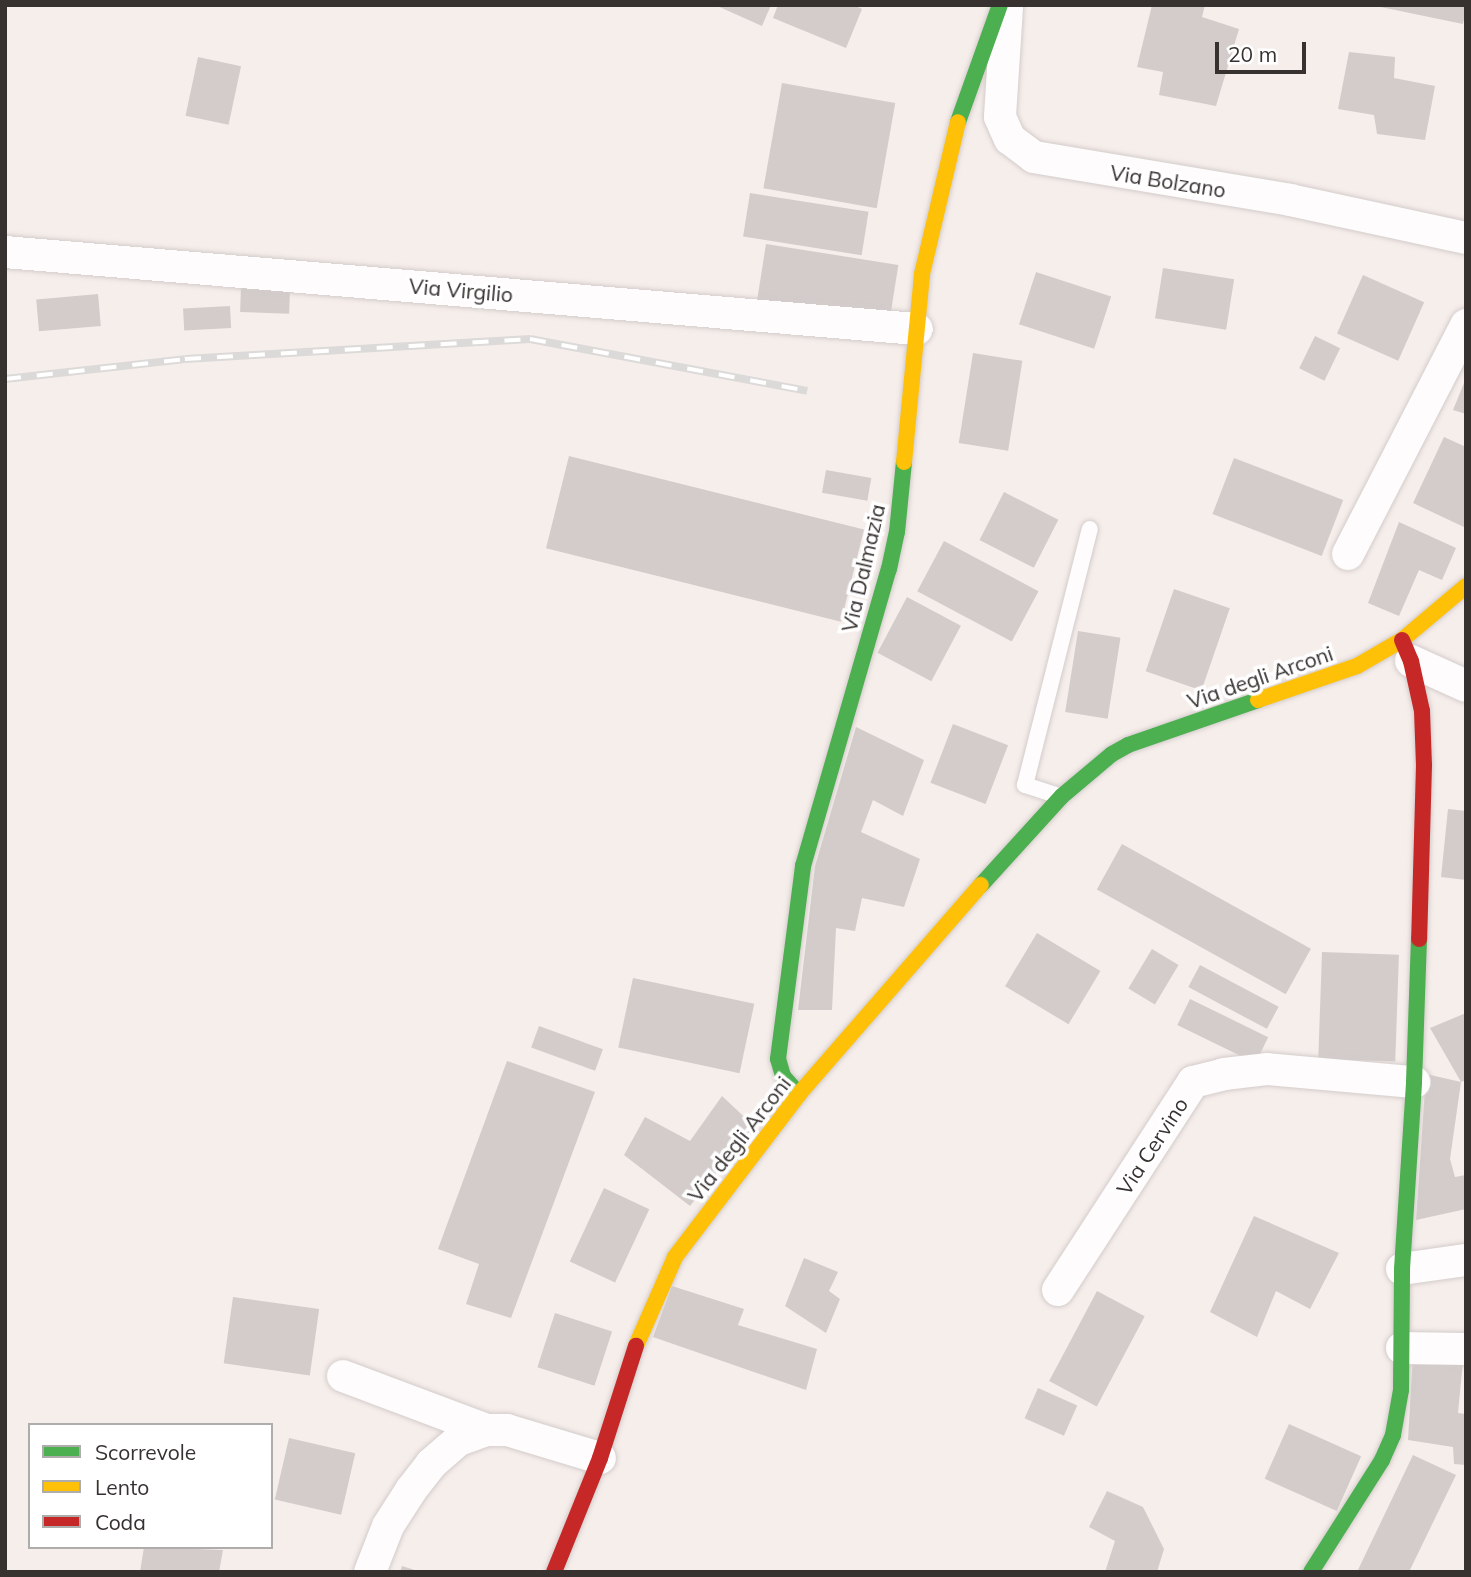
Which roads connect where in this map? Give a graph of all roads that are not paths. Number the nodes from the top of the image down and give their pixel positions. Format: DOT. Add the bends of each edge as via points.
graph roads {
  1 [pos="1000,5"];
  2 [pos="1007,5"];
  3 [pos="1466,238"];
  4 [pos="5,252"];
  5 [pos="1466,325"];
  6 [pos="917,329"];
  7 [pos="1090,529"];
  8 [pos="1348,554"];
  9 [pos="1466,586"];
  10 [pos="1406,651"];
  11 [pos="1466,686"];
  12 [pos="1062,796"];
  13 [pos="1414,1082"];
  14 [pos="799,1094"];
  15 [pos="1466,1259"];
  16 [pos="1402,1269"];
  17 [pos="1058,1290"];
  18 [pos="1402,1348"];
  19 [pos="1466,1349"];
  20 [pos="343,1376"];
  21 [pos="487,1430"];
  22 [pos="600,1458"];
  23 [pos="370,1572"];
  24 [pos="554,1572"];
  25 [pos="1311,1572"];
  1 -- 6 [label="street, Via Dalmazia" via="961,110 936,207 922,274"];
  2 -- 3 [label="street, Via Bolzano" via="1000,117 1010,139 1034,157 1290,200"];
  4 -- 6 [label="street, Via Virgilio"];
  5 -- 8 [label="street"];
  6 -- 14 [label="street, Via Dalmazia" via="901,499 889,569 803,866 778,1059 783,1076"];
  7 -- 12 [label="lane" via="1025,785"];
  9 -- 10 [label="street, Via degli Arconi"];
  10 -- 11 [label="street"];
  10 -- 12 [label="street, Via degli Arconi" via="1128,745 1100,762"];
  10 -- 13 [label="street" via="1422,711 1424,765"];
  12 -- 14 [label="street, Via degli Arconi"];
  13 -- 16 [label="street"];
  13 -- 17 [label="street, Via Cervino" via="1267,1069 1193,1082"];
  14 -- 22 [label="street, Via degli Arconi" via="726,1186 665,1276 642,1328"];
  15 -- 16 [label="street"];
  16 -- 18 [label="street"];
  18 -- 19 [label="street"];
  18 -- 25 [label="street" via="1402,1390 1393,1435"];
  20 -- 21 [label="street"];
  21 -- 22 [label="street" via="525,1433"];
  21 -- 23 [label="street" via="459,1440 431,1464 388,1525"];
  22 -- 24 [label="street, Via degli Arconi"];
}
